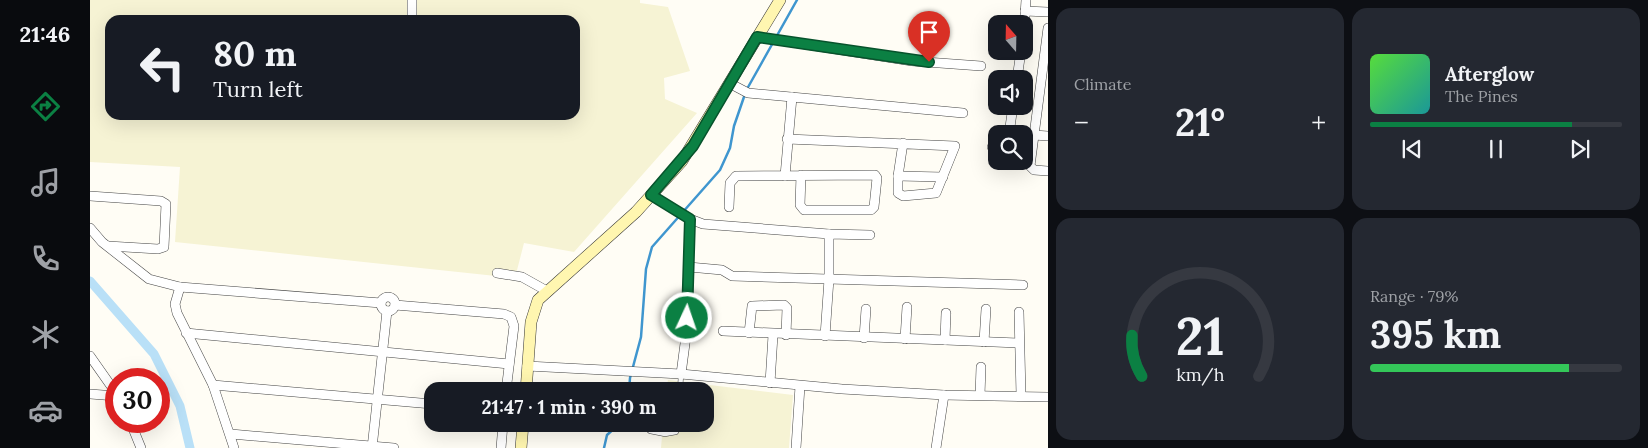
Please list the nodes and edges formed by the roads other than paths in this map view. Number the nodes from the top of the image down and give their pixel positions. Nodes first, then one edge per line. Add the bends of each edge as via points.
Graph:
1 (412, 0) edge
2 (780, 0) edge
3 (1026, 0) edge
4 (1025, 11) junction
5 (1048, 12) edge
6 (412, 15) edge
7 (1025, 15) edge
8 (1048, 28) edge
9 (762, 38) junction
10 (1046, 63) edge
11 (981, 66) dead end
12 (733, 85) junction
13 (792, 98) junction
14 (1043, 100) edge
15 (963, 113) dead end
16 (1034, 135) junction
17 (1048, 136) edge
18 (787, 139) junction
19 (903, 143) junction
20 (1048, 171) edge
21 (801, 175) junction
22 (785, 176) junction
23 (898, 176) junction
24 (943, 177) junction
25 (651, 195) junction
26 (90, 196) edge
27 (729, 207) dead end
28 (686, 216) junction
29 (90, 228) edge
30 (829, 234) junction
31 (870, 235) dead end
32 (108, 246) junction
33 (689, 267) junction
34 (497, 273) dead end
35 (829, 279) junction
36 (1023, 285) dead end
37 (180, 286) junction
38 (546, 291) junction
39 (381, 303) junction
40 (395, 305) junction
41 (907, 307) dead end
42 (866, 309) dead end
43 (986, 309) dead end
44 (387, 311) junction
45 (1019, 312) dead end
46 (946, 313) dead end
47 (723, 331) dead end
48 (186, 333) junction
49 (749, 333) junction
50 (773, 334) junction
51 (786, 335) junction
52 (825, 336) junction
53 (864, 338) junction
54 (905, 339) junction
55 (945, 340) junction
56 (984, 342) junction
57 (1019, 343) junction
58 (383, 352) junction
59 (90, 356) edge
60 (509, 364) junction
61 (527, 366) junction
62 (982, 367) dead end
63 (681, 374) junction
64 (105, 378) edge
65 (507, 382) edge
66 (526, 382) edge
67 (681, 382) edge
68 (770, 383) junction
69 (213, 385) junction
70 (800, 386) junction
71 (90, 394) edge
72 (105, 394) edge
73 (944, 395) junction
74 (980, 395) junction
75 (1021, 396) junction
76 (1048, 397) edge
77 (378, 399) junction
78 (424, 403) edge
79 (502, 432) edge
80 (522, 432) edge
81 (655, 432) edge
82 (676, 432) edge
83 (135, 433) edge
84 (231, 434) junction
85 (372, 447) edge
86 (141, 448) edge
87 (234, 448) edge
88 (394, 448) edge
89 (500, 448) edge
90 (521, 448) edge
91 (796, 448) edge
92 (936, 448) edge

1 - 6 street
2 - 9 main road
3 - 4 street
4 - 5 street
4 - 7 street
8 - 10 street
9 - 11 street via 912,60
9 - 12 main road
10 - 14 street
12 - 13 street via 748,93
12 - 25 main road via 693,146
13 - 15 street
13 - 18 street
14 - 16 street
16 - 17 street
16 - 20 street via 1030,166 1034,170
18 - 19 street
18 - 22 street
19 - 23 street
19 - 24 street via 960,146
21 - 21 street via 875,175 874,207 871,210 804,210 800,205
21 - 22 street
22 - 27 street via 736,176 730,183
23 - 24 street
23 - 24 street via 897,190 902,196 936,193
25 - 28 street
25 - 38 main road via 574,269
26 - 32 street via 166,204 164,247
28 - 30 street via 703,224
28 - 33 street
29 - 32 street
30 - 31 street
30 - 35 street
32 - 37 street via 149,279
33 - 35 street via 722,270 732,276
33 - 63 street
34 - 38 street via 522,276
35 - 36 street
35 - 52 street
37 - 39 street
37 - 48 street via 175,308
38 - 61 main road via 534,310
39 - 40 street via 389,296
39 - 44 street
40 - 44 street
40 - 60 street via 508,316 514,326
41 - 54 street
42 - 53 street
43 - 56 street
44 - 58 street
45 - 57 street
46 - 55 street
47 - 49 street
48 - 58 street
48 - 69 street
49 - 50 street
49 - 51 street via 752,306 784,305 787,308
50 - 51 street
50 - 68 street
51 - 52 street
52 - 53 street
53 - 54 street
54 - 55 street
55 - 56 street
56 - 57 street
57 - 75 street
58 - 60 street
58 - 77 street
59 - 64 street
60 - 65 street
61 - 63 street
61 - 66 main road
62 - 74 street
63 - 67 lane
63 - 68 street
68 - 70 street
69 - 77 street
69 - 84 street
70 - 73 street
70 - 91 street
71 - 72 street
73 - 74 street
73 - 92 street
74 - 75 street
75 - 76 street
77 - 78 street
77 - 85 street
79 - 89 street
80 - 90 main road
81 - 82 lane
83 - 86 street
84 - 85 street
84 - 87 street
85 - 88 street

